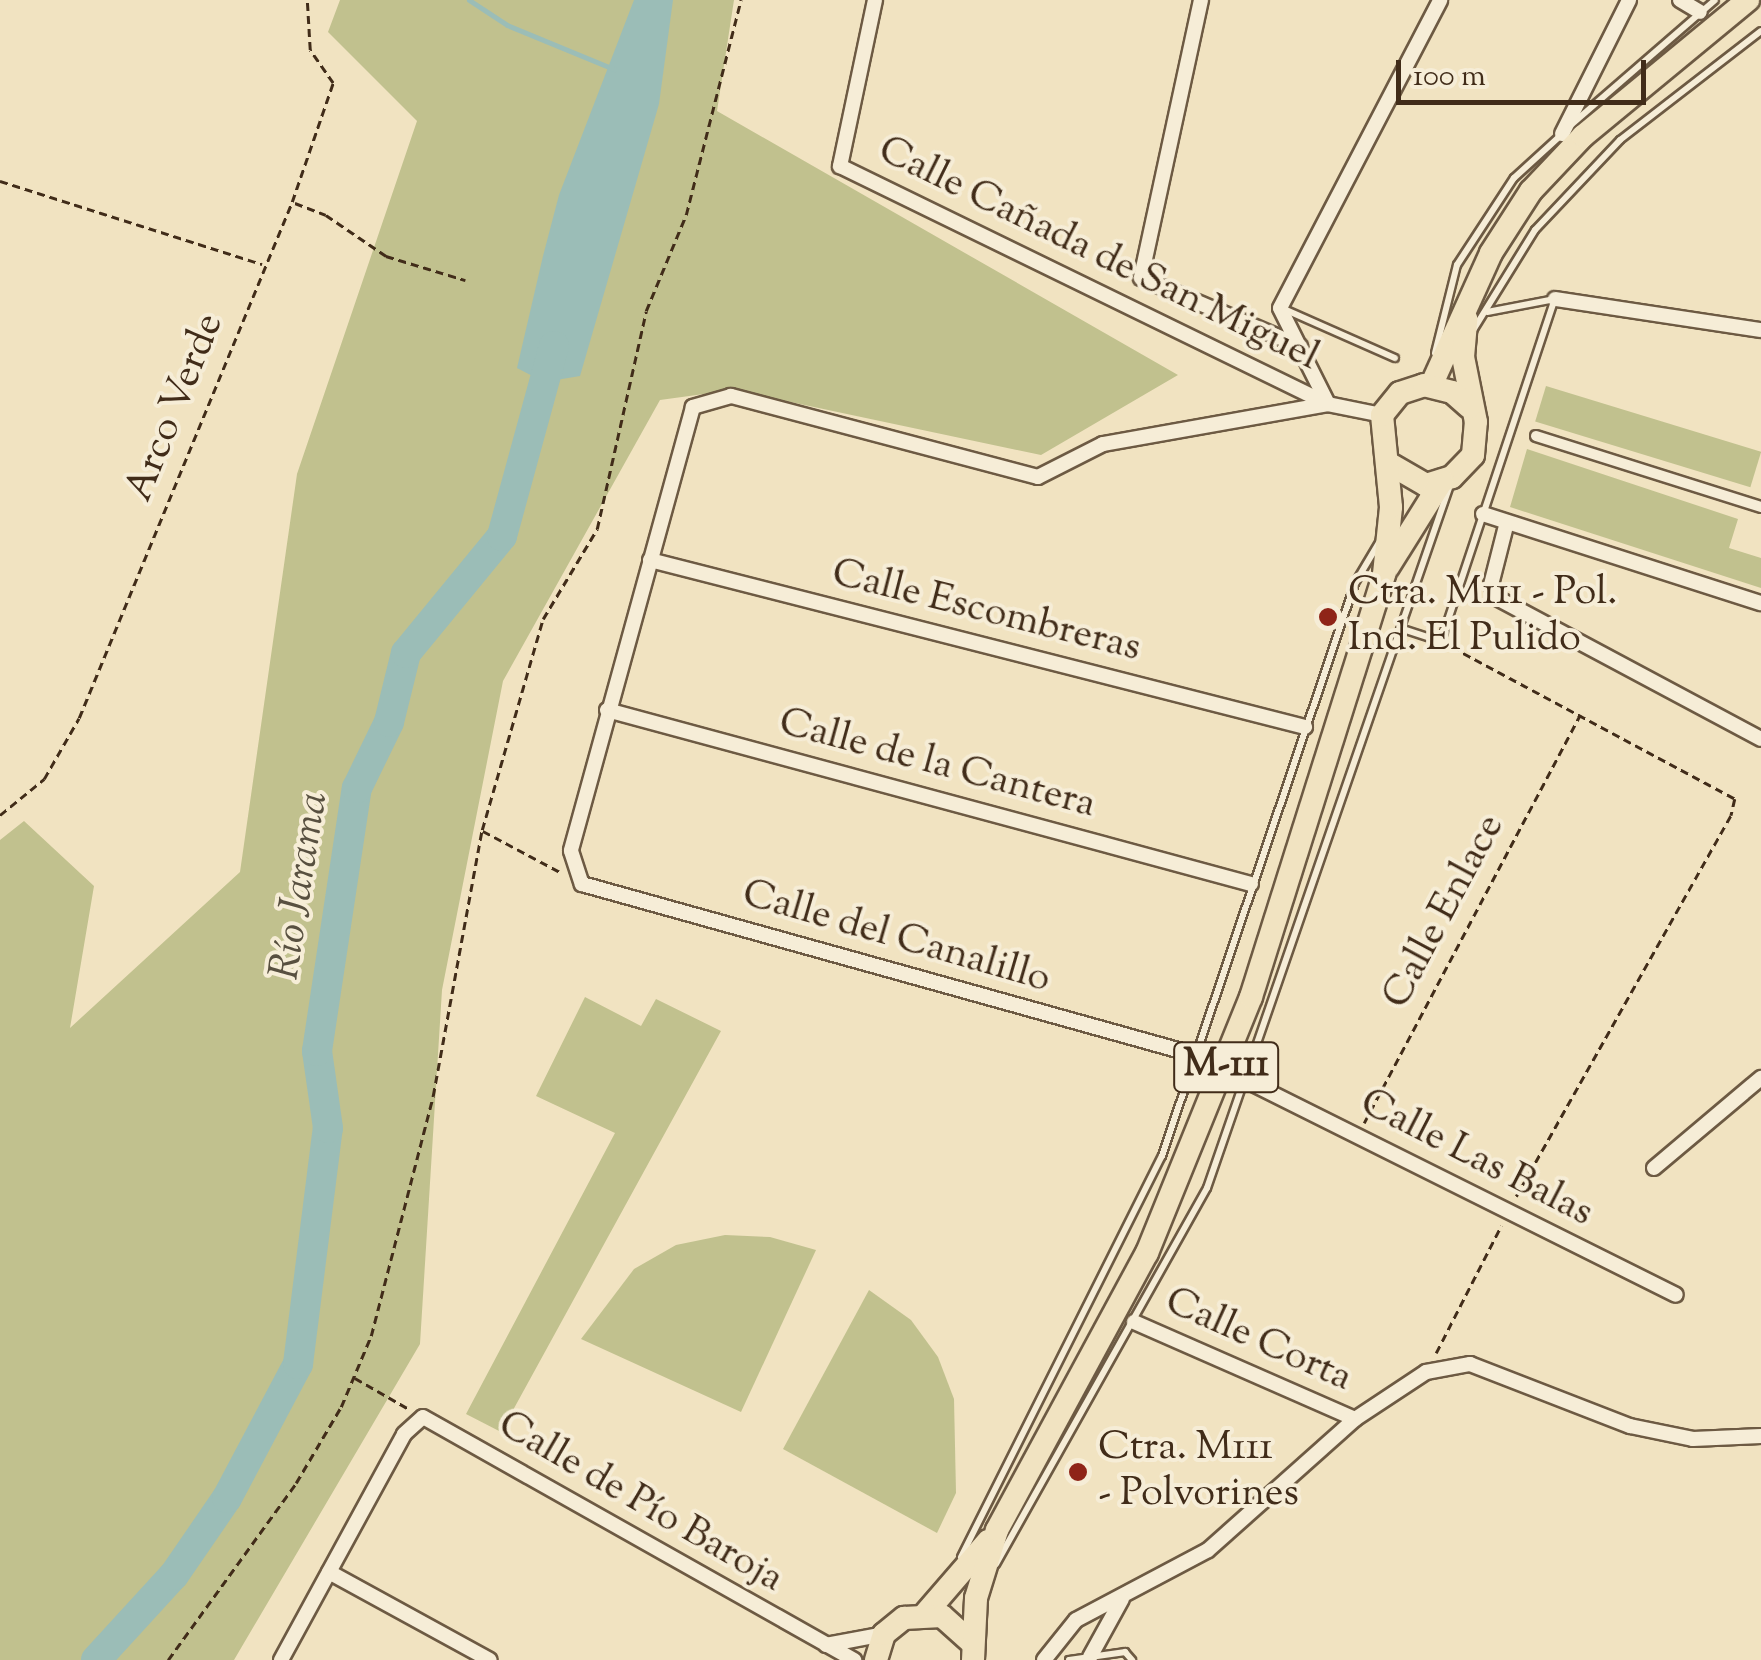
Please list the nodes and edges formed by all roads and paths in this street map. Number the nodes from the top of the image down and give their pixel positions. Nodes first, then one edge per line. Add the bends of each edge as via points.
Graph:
1 (307, 0) edge
2 (741, 0) edge
3 (875, 0) edge
4 (1201, 0) edge
5 (1440, 0) edge
6 (1629, 0) edge
7 (1680, 0) edge
8 (1715, 0) edge
9 (1748, 0) edge
10 (1700, 12) junction
11 (1761, 31) edge
12 (1562, 134) junction
13 (0, 182) edge
14 (292, 202) junction
15 (264, 265) junction
16 (465, 280) dead end
17 (1555, 299) junction
18 (1280, 308) junction
19 (1477, 312) junction
20 (1761, 330) edge
21 (1300, 347) junction
22 (1395, 358) dead end
23 (1424, 386) junction
24 (1328, 404) junction
25 (1469, 408) junction
26 (1382, 416) junction
27 (1536, 436) dead end
28 (1388, 463) junction
29 (1447, 479) junction
30 (1761, 507) edge
31 (1483, 514) junction
32 (1390, 522) junction
33 (1507, 522) junction
34 (650, 560) junction
35 (1384, 574) junction
36 (1761, 603) edge
37 (1403, 630) junction
38 (1441, 641) junction
39 (607, 710) junction
40 (1581, 714) junction
41 (1305, 727) junction
42 (1761, 739) edge
43 (0, 815) edge
44 (482, 830) junction
45 (582, 884) junction
46 (1251, 884) junction
47 (1192, 1054) junction
48 (1761, 1078) edge
49 (1247, 1080) junction
50 (1357, 1136) junction
51 (1654, 1168) dead end
52 (1508, 1211) junction
53 (1676, 1295) dead end
54 (1134, 1322) junction
55 (1426, 1372) junction
56 (354, 1377) junction
57 (423, 1417) junction
58 (1355, 1419) junction
59 (1761, 1436) edge
60 (997, 1530) junction
61 (329, 1572) junction
62 (947, 1584) junction
63 (980, 1585) junction
64 (1123, 1598) junction
65 (924, 1614) junction
66 (884, 1634) junction
67 (826, 1645) junction
68 (972, 1651) edge
69 (1090, 1657) junction
70 (168, 1660) edge
71 (282, 1660) edge
72 (490, 1660) edge
73 (854, 1660) edge
74 (876, 1660) edge
75 (1044, 1660) edge
76 (1068, 1660) edge
77 (1132, 1660) edge

1 - 14 path, Arco Verde via 310,50 333,83
2 - 44 path via 686,215 646,311 597,529 543,619
3 - 24 street, Calle Cañada de San Miguel via 840,166
4 - 21 street via 1141,278
5 - 18 street
6 - 12 street
7 - 10 street
8 - 10 lane
9 - 19 main road, M-111 via 1548,170 1491,254
10 - 12 lane
11 - 19 lane via 1620,140 1535,230
12 - 23 lane via 1514,178 1457,264
13 - 15 path
14 - 15 path, Arco Verde
14 - 16 path via 326,215 386,256
15 - 43 path, Arco Verde via 79,718 44,779
17 - 19 lane
17 - 20 street
17 - 31 lane
18 - 21 street
18 - 22 lane
19 - 23 main road, M-111
19 - 25 main road, M-111 via 1465,340
21 - 24 street
23 - 25 main road via 1452,392
23 - 26 main road, M-111
24 - 26 street
24 - 34 street, Calle Cañada de San Miguel via 1103,444 1038,477 731,396 693,407
25 - 29 main road, M-111 via 1476,422 1472,455
26 - 28 main road, M-111
27 - 30 street
28 - 29 main road via 1412,482
28 - 32 main road, M-111
29 - 35 main road, M-111
29 - 37 lane
31 - 33 street
31 - 38 lane
32 - 35 main road, M-111
32 - 41 lane via 1355,583
33 - 36 street
33 - 42 street via 1492,585 1496,598
34 - 39 street
34 - 41 street, Calle Escombreras
35 - 60 main road, M-111 via 1216,1096 1147,1252
37 - 38 lane
37 - 49 lane
38 - 40 path
39 - 45 street via 571,851
39 - 46 street, Calle de la Cantera
40 - 50 path, Calle Enlace
40 - 52 path via 1735,799
41 - 46 lane
44 - 45 path
44 - 56 path via 434,1096
45 - 47 street, Calle del Canalillo
46 - 47 lane
47 - 62 lane via 1162,1156 1072,1349
48 - 51 street
49 - 50 street, Calle Las Balas
49 - 54 lane via 1207,1188
50 - 52 street, Calle Las Balas
52 - 53 street, Calle Las Balas
52 - 55 path
54 - 58 street, Calle Corta
54 - 63 lane via 1014,1540
55 - 58 street
55 - 59 street via 1470,1364 1630,1426 1693,1439
56 - 57 path
56 - 70 path via 296,1483
57 - 61 street via 404,1434
57 - 67 street, Calle de Pío Baroja
58 - 64 street via 1208,1550
60 - 62 main road, M-111
60 - 63 main road, M-111
61 - 71 street
61 - 72 street
62 - 65 main road, M-111
63 - 68 main road, M-111
64 - 69 street
64 - 75 street via 1076,1620
65 - 66 main road, M-111 via 904,1618
65 - 68 main road, M-111 via 942,1616
66 - 67 street
66 - 74 main road
67 - 73 street, Calle de Pío Baroja
69 - 76 lane
69 - 77 lane via 1125,1652

